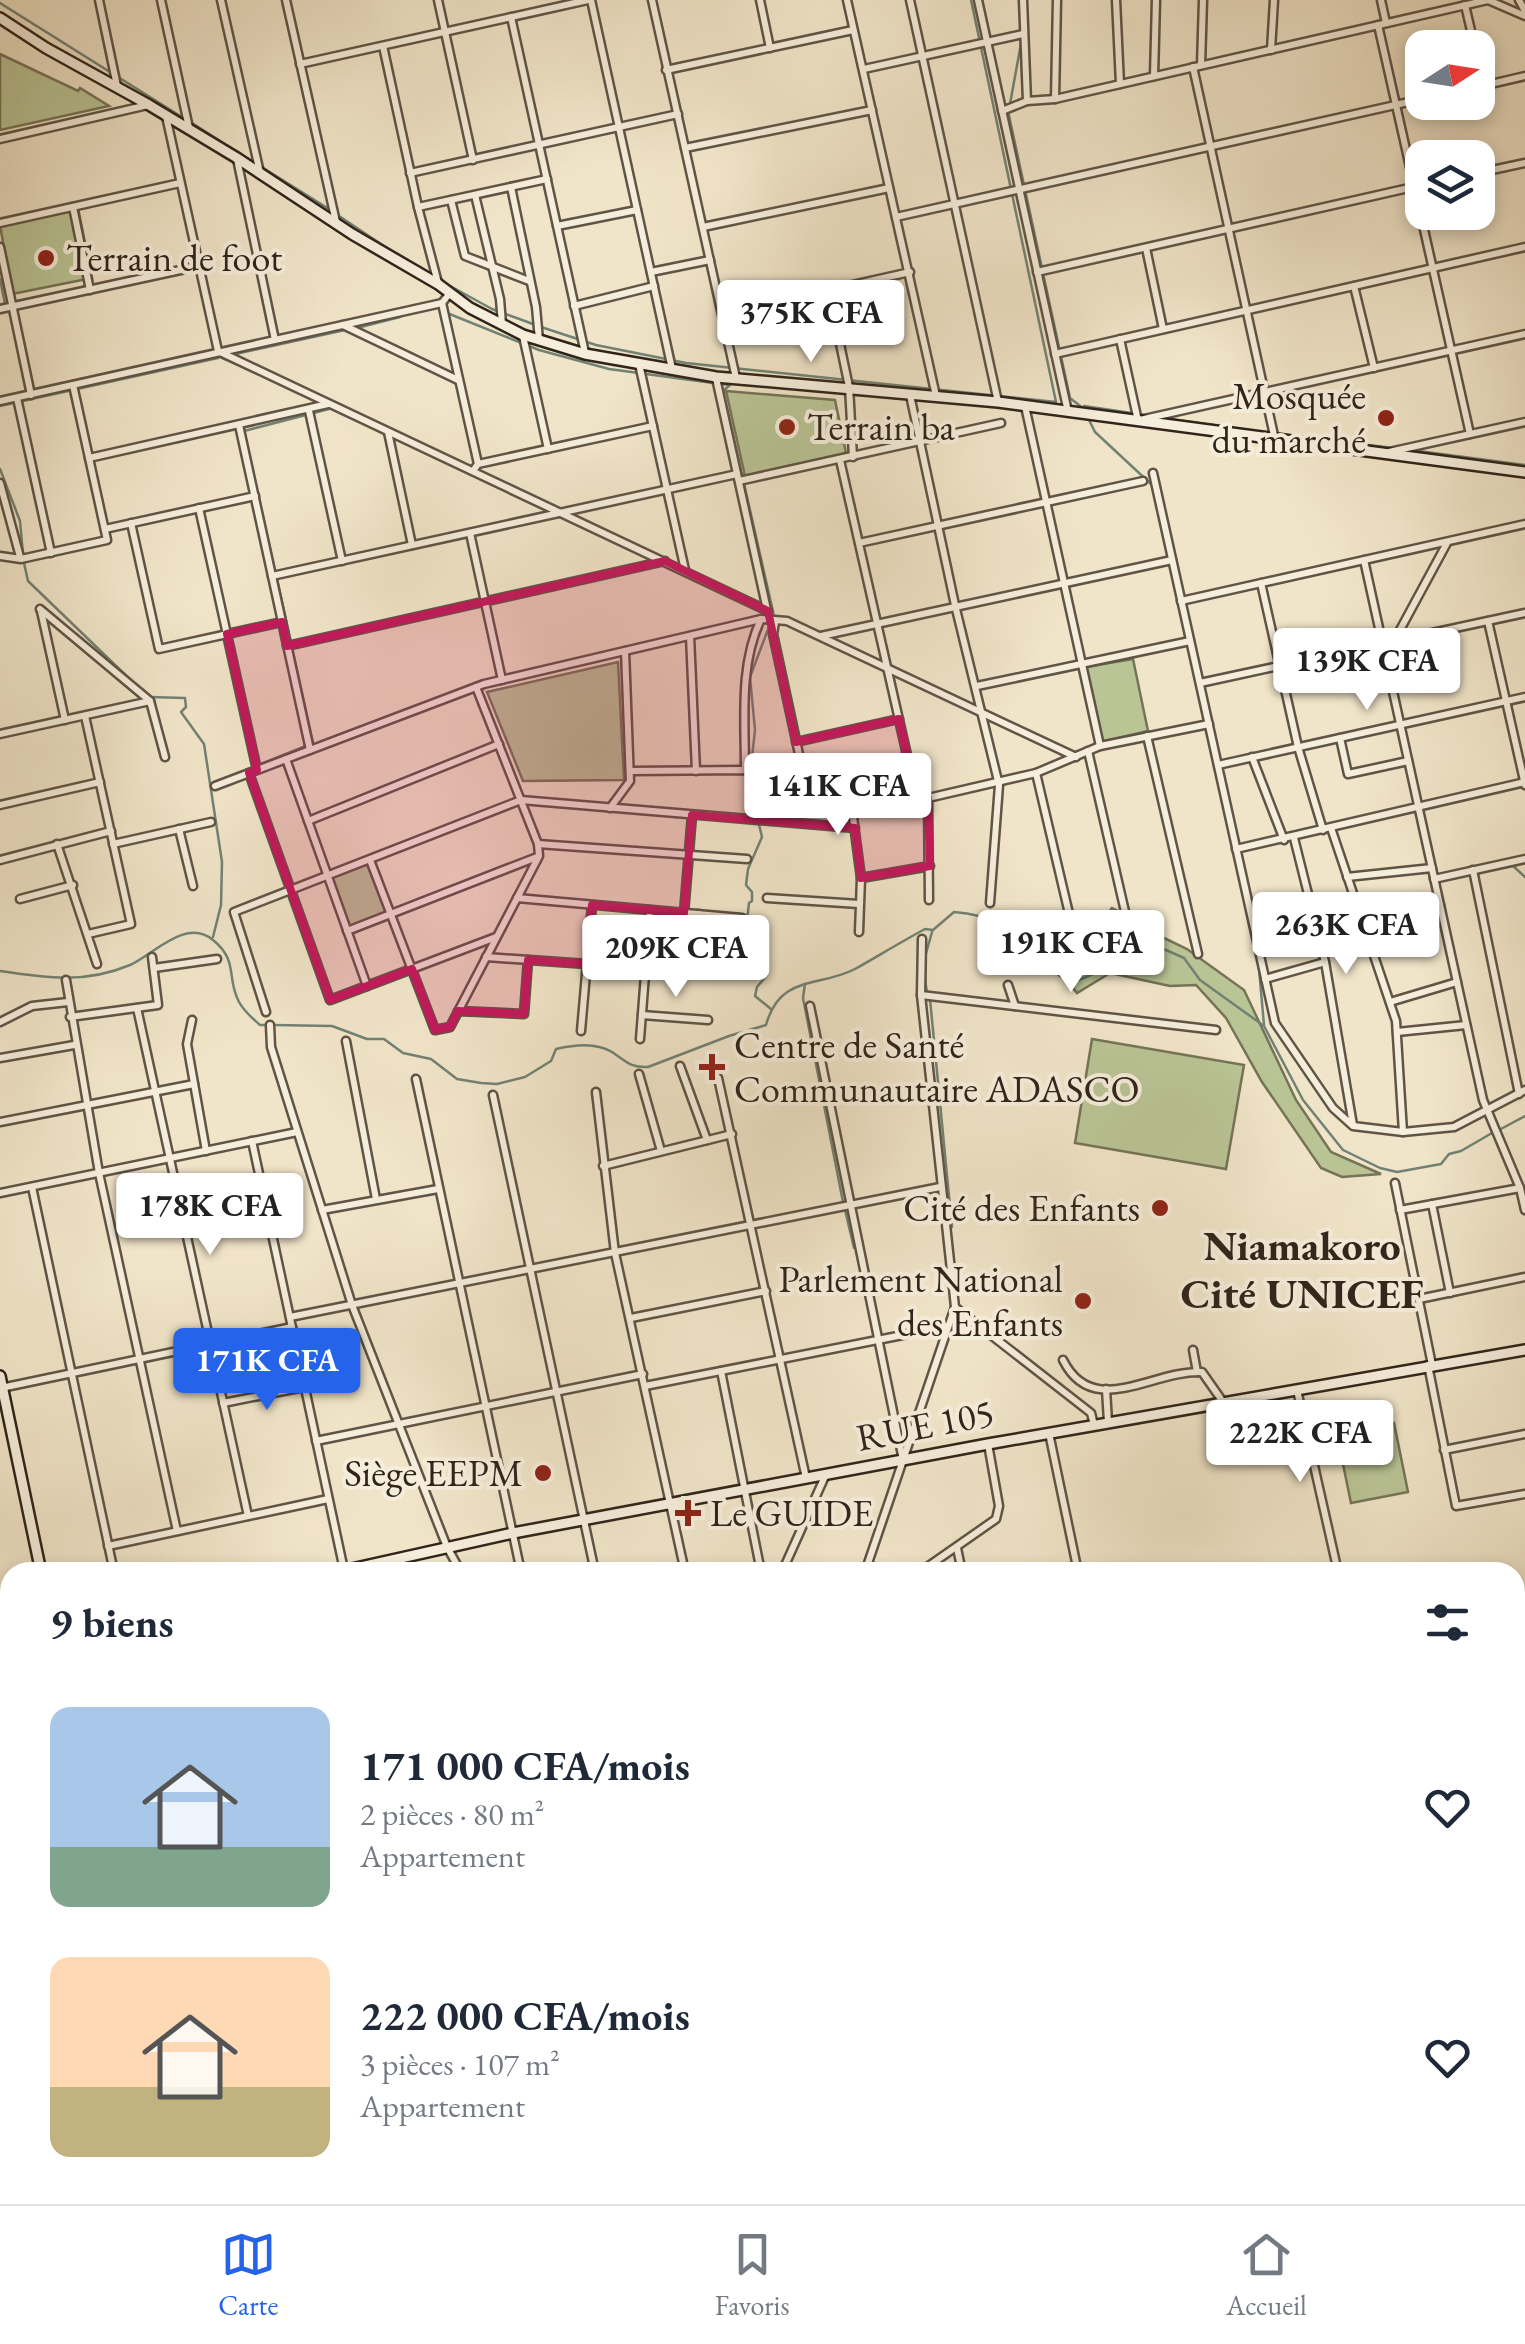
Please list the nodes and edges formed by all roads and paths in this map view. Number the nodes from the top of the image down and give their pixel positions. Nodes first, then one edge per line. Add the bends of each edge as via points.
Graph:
1 (98, 0) edge
2 (161, 0) edge
3 (221, 0) edge
4 (286, 0) edge
5 (438, 0) edge
6 (589, 0) edge
7 (652, 0) edge
8 (760, 0) edge
9 (847, 0) edge
10 (910, 0) edge
11 (978, 0) edge
12 (1023, 0) edge
13 (1057, 0) edge
14 (1116, 0) edge
15 (1156, 0) edge
16 (1203, 0) edge
17 (1274, 0) edge
18 (1382, 0) edge
19 (1488, 0) edge
20 (1520, 0) edge
21 (1466, 6) junction
22 (1525, 14) edge
23 (511, 17) junction
24 (0, 18) edge
25 (1382, 24) junction
26 (854, 30) junction
27 (1471, 30) edge
28 (445, 32) junction
29 (1023, 34) junction
30 (986, 42) junction
31 (383, 46) junction
32 (770, 48) junction
33 (1270, 50) junction
34 (922, 56) junction
35 (300, 64) junction
36 (1197, 66) junction
37 (864, 69) junction
38 (666, 70) junction
39 (1154, 76) junction
40 (1525, 76) edge
41 (1495, 83) edge
42 (1120, 84) junction
43 (117, 86) junction
44 (1055, 99) junction
45 (1028, 101) junction
46 (1405, 103) edge
47 (150, 105) junction
48 (1396, 105) junction
49 (872, 110) junction
50 (1002, 111) junction
51 (166, 114) junction
52 (678, 114) junction
53 (619, 127) junction
54 (189, 129) junction
55 (0, 139) edge
56 (1406, 140) edge
57 (539, 145) junction
58 (1210, 146) junction
59 (685, 148) junction
60 (237, 158) junction
61 (473, 160) junction
62 (1525, 163) edge
63 (1495, 169) edge
64 (260, 173) junction
65 (410, 173) junction
66 (547, 180) junction
67 (180, 183) junction
68 (510, 187) junction
69 (889, 188) junction
70 (1405, 189) edge
71 (1018, 190) junction
72 (475, 195) junction
73 (451, 200) junction
74 (954, 204) junction
75 (73, 207) junction
76 (418, 207) junction
77 (637, 210) junction
78 (896, 217) junction
79 (336, 222) junction
80 (0, 223) edge
81 (557, 226) junction
82 (704, 227) junction
83 (1228, 230) junction
84 (1426, 230) edge
85 (0, 247) edge
86 (1525, 247) edge
87 (1146, 248) junction
88 (710, 260) junction
89 (198, 266) junction
90 (492, 268) junction
91 (1432, 268) junction
92 (651, 272) junction
93 (910, 272) junction
94 (1036, 272) junction
95 (530, 281) junction
96 (438, 284) junction
97 (654, 286) junction
98 (1354, 286) junction
99 (90, 290) junction
100 (829, 291) junction
101 (450, 293) junction
102 (442, 303) junction
103 (574, 306) junction
104 (5, 308) edge
105 (1246, 310) junction
106 (724, 314) junction
107 (502, 324) junction
108 (343, 325) junction
109 (1163, 329) junction
110 (522, 334) junction
111 (1525, 334) edge
112 (1120, 339) junction
113 (275, 340) junction
114 (539, 340) junction
115 (1451, 351) junction
116 (218, 352) junction
117 (585, 354) junction
118 (1054, 354) junction
119 (639, 364) junction
120 (1374, 368) junction
121 (672, 369) junction
122 (716, 376) junction
123 (736, 378) junction
124 (459, 380) junction
125 (73, 385) junction
126 (849, 388) junction
127 (1264, 392) junction
128 (910, 394) junction
129 (31, 395) junction
130 (936, 396) junction
131 (17, 398) junction
132 (0, 402) edge
133 (998, 402) junction
134 (330, 404) junction
135 (1025, 406) junction
136 (309, 410) junction
137 (1068, 412) junction
138 (1138, 421) junction
139 (1525, 422) edge
140 (1001, 423) dead end
141 (239, 426) junction
142 (653, 426) junction
143 (388, 431) junction
144 (1470, 434) junction
145 (1275, 440) junction
146 (921, 442) junction
147 (548, 449) junction
148 (1377, 454) junction
149 (853, 457) junction
150 (89, 458) junction
151 (840, 460) junction
152 (475, 468) junction
153 (1525, 472) edge
154 (1153, 473) dead end
155 (738, 478) junction
156 (1143, 481) dead end
157 (0, 483) edge
158 (667, 490) junction
159 (254, 496) junction
160 (1046, 502) junction
161 (199, 508) junction
162 (560, 511) junction
163 (131, 523) junction
164 (1525, 524) edge
165 (940, 525) junction
166 (104, 529) junction
167 (470, 533) junction
168 (1448, 542) junction
169 (859, 543) junction
170 (412, 546) junction
171 (51, 553) junction
172 (0, 556) edge
173 (20, 558) junction
174 (1172, 560) junction
175 (1364, 560) junction
176 (342, 561) junction
177 (665, 561) junction
178 (686, 570) junction
179 (272, 576) junction
180 (1064, 583) junction
181 (1261, 583) junction
182 (1182, 601) junction
183 (485, 602) junction
184 (956, 605) junction
185 (1525, 613) edge
186 (768, 618) junction
187 (1488, 620) junction
188 (282, 622) junction
189 (877, 624) junction
190 (227, 634) junction
191 (690, 636) junction
192 (820, 636) junction
193 (1190, 640) junction
194 (1394, 641) junction
195 (1382, 643) junction
196 (288, 646) junction
197 (625, 651) junction
198 (1082, 664) junction
199 (1282, 665) junction
200 (888, 668) junction
201 (502, 680) junction
202 (1200, 683) junction
203 (976, 686) junction
204 (476, 687) junction
205 (1525, 697) edge
206 (150, 701) junction
207 (1506, 701) junction
208 (983, 714) junction
209 (85, 716) junction
210 (899, 719) junction
211 (65, 720) junction
212 (1209, 724) junction
213 (1400, 724) junction
214 (0, 733) edge
215 (1148, 736) junction
216 (1340, 738) junction
217 (796, 742) junction
218 (499, 744) junction
219 (1100, 746) junction
220 (1298, 747) junction
221 (310, 750) junction
222 (1088, 751) junction
223 (165, 757) dead end
224 (1076, 757) junction
225 (1252, 757) junction
226 (286, 759) junction
227 (1408, 760) junction
228 (1218, 765) junction
229 (696, 770) junction
230 (745, 770) junction
231 (253, 771) junction
232 (630, 772) junction
233 (1036, 774) junction
234 (100, 782) junction
235 (805, 783) junction
236 (1525, 783) edge
237 (999, 784) junction
238 (215, 786) dead end
239 (850, 794) junction
240 (928, 798) junction
241 (917, 799) junction
242 (521, 800) junction
243 (0, 805) edge
244 (1418, 806) junction
245 (610, 808) junction
246 (692, 815) junction
247 (308, 821) junction
248 (211, 822) dead end
249 (854, 828) junction
250 (179, 829) junction
251 (1327, 829) junction
252 (110, 831) junction
253 (1294, 838) junction
254 (1284, 840) junction
255 (57, 844) junction
256 (113, 844) junction
257 (538, 844) junction
258 (1236, 849) junction
259 (538, 856) junction
260 (689, 856) junction
261 (747, 859) dead end
262 (1525, 859) edge
263 (0, 860) edge
264 (370, 860) junction
265 (930, 866) junction
266 (1432, 868) junction
267 (1473, 870) junction
268 (328, 876) junction
269 (1347, 877) junction
270 (861, 878) junction
271 (1434, 878) junction
272 (73, 886) junction
273 (193, 886) dead end
274 (291, 890) junction
275 (517, 898) junction
276 (768, 898) dead end
277 (20, 899) dead end
278 (929, 900) dead end
279 (990, 903) dead end
280 (860, 904) junction
281 (592, 905) junction
282 (1440, 905) junction
283 (650, 910) junction
284 (684, 913) junction
285 (390, 914) junction
286 (698, 914) junction
287 (1126, 916) dead end
288 (742, 918) dead end
289 (1363, 923) junction
290 (347, 931) junction
291 (859, 932) dead end
292 (88, 934) junction
293 (497, 936) junction
294 (922, 940) dead end
295 (646, 954) junction
296 (1198, 954) dead end
297 (152, 957) dead end
298 (486, 958) junction
299 (694, 958) junction
300 (217, 959) dead end
301 (528, 960) junction
302 (1325, 962) junction
303 (97, 964) dead end
304 (587, 964) junction
305 (754, 964) dead end
306 (154, 968) junction
307 (412, 969) junction
308 (1082, 970) dead end
309 (1265, 979) junction
310 (66, 980) dead end
311 (1456, 982) junction
312 (1008, 984) dead end
313 (367, 986) junction
314 (921, 995) junction
315 (68, 1002) junction
316 (1390, 1002) junction
317 (810, 1006) dead end
318 (1015, 1006) junction
319 (136, 1008) junction
320 (266, 1012) dead end
321 (458, 1012) junction
322 (642, 1016) junction
323 (70, 1017) junction
324 (192, 1020) dead end
325 (708, 1020) dead end
326 (0, 1022) edge
327 (270, 1024) dead end
328 (1466, 1026) junction
329 (1216, 1030) dead end
330 (582, 1031) dead end
331 (1397, 1032) junction
332 (640, 1039) dead end
333 (346, 1041) dead end
334 (74, 1045) junction
335 (0, 1058) edge
336 (680, 1066) dead end
337 (638, 1074) dead end
338 (718, 1078) dead end
339 (416, 1080) dead end
340 (194, 1084) junction
341 (596, 1092) dead end
342 (1522, 1092) edge
343 (155, 1093) junction
344 (493, 1095) dead end
345 (86, 1106) junction
346 (1486, 1110) junction
347 (0, 1122) edge
348 (1353, 1126) junction
349 (297, 1132) junction
350 (1403, 1132) junction
351 (732, 1134) junction
352 (707, 1140) junction
353 (252, 1141) junction
354 (206, 1151) junction
355 (661, 1151) junction
356 (170, 1158) junction
357 (602, 1166) junction
358 (99, 1173) junction
359 (1395, 1184) dead end
360 (32, 1187) junction
361 (940, 1187) junction
362 (1520, 1188) junction
363 (438, 1189) junction
364 (0, 1193) edge
365 (376, 1200) junction
366 (1432, 1204) junction
367 (851, 1205) junction
368 (322, 1210) junction
369 (1400, 1210) junction
370 (1525, 1210) edge
371 (752, 1225) junction
372 (616, 1253) junction
373 (530, 1269) junction
374 (1525, 1277) edge
375 (459, 1283) junction
376 (766, 1291) junction
377 (1450, 1293) junction
378 (1418, 1300) junction
379 (352, 1305) junction
380 (956, 1307) junction
381 (290, 1317) junction
382 (631, 1318) junction
383 (949, 1326) junction
384 (292, 1327) junction
385 (879, 1340) junction
386 (210, 1344) junction
387 (1193, 1350) dead end
388 (1525, 1350) edge
389 (141, 1358) junction
390 (780, 1359) junction
391 (1062, 1360) dead end
392 (1430, 1365) junction
393 (721, 1371) junction
394 (1197, 1372) junction
395 (72, 1373) junction
396 (643, 1374) junction
397 (0, 1376) edge
398 (645, 1386) junction
399 (304, 1387) junction
400 (1, 1388) edge
401 (1297, 1389) junction
402 (1106, 1390) junction
403 (556, 1392) junction
404 (1223, 1402) junction
405 (223, 1403) junction
406 (486, 1406) junction
407 (1108, 1422) junction
408 (400, 1424) junction
409 (1094, 1425) junction
410 (1049, 1433) junction
411 (1525, 1434) edge
412 (316, 1441) junction
413 (988, 1444) junction
414 (1444, 1450) junction
415 (903, 1460) junction
416 (826, 1474) junction
417 (806, 1478) junction
418 (745, 1490) junction
419 (1525, 1494) edge
420 (328, 1498) junction
421 (670, 1504) junction
422 (248, 1516) junction
423 (584, 1520) junction
424 (178, 1531) junction
425 (513, 1533) junction
426 (108, 1546) junction
427 (447, 1548) junction
428 (957, 1548) junction
429 (38, 1562) edge
430 (112, 1562) edge
431 (340, 1562) edge
432 (386, 1562) edge
433 (455, 1562) edge
434 (519, 1562) edge
435 (593, 1562) edge
436 (683, 1562) edge
437 (760, 1562) edge
438 (786, 1562) edge
439 (868, 1562) edge
440 (935, 1562) edge
441 (960, 1562) edge
442 (1076, 1562) edge
443 (1336, 1562) edge

1 - 43 street
2 - 54 street
3 - 64 street
4 - 35 street
5 - 28 street
6 - 23 street
6 - 53 street
7 - 38 street
8 - 32 street
9 - 26 street
10 - 34 street
11 - 30 street
12 - 29 street
13 - 44 street
14 - 42 street
15 - 39 street
16 - 36 street
17 - 33 street
18 - 25 street
19 - 21 street
19 - 22 street
20 - 22 street
21 - 25 street
21 - 27 street
23 - 28 street
23 - 57 street
24 - 43 street
25 - 33 street
25 - 48 street
26 - 32 street
26 - 37 street
28 - 31 street
28 - 61 street
29 - 30 street
29 - 45 street
30 - 34 street
30 - 50 street
31 - 35 street
31 - 65 street
32 - 38 street
33 - 36 street
34 - 37 street
34 - 74 street
35 - 79 street
36 - 39 street
36 - 58 street
37 - 49 street
38 - 52 street
39 - 42 street
40 - 41 street
42 - 44 street
43 - 47 street
44 - 45 street
45 - 50 street
46 - 48 street
47 - 51 street
47 - 55 street
48 - 56 street
48 - 58 street
49 - 59 street
49 - 69 street
50 - 71 street
51 - 54 street
51 - 67 street
52 - 53 street
52 - 59 street
53 - 57 street
53 - 77 street
54 - 60 street
57 - 61 street
57 - 66 street
58 - 71 street
58 - 83 street
59 - 82 street
60 - 64 street
60 - 113 street
61 - 65 street
62 - 63 street
64 - 79 street
65 - 76 street
66 - 68 street
66 - 81 street
67 - 75 street
67 - 89 street
68 - 72 street
68 - 95 street
69 - 78 street
69 - 82 street
70 - 83 street
71 - 74 street
71 - 94 street
72 - 73 street
72 - 90 street
73 - 76 street
73 - 90 street via 464,256
74 - 78 street
74 - 133 street
75 - 80 street
75 - 99 street
76 - 96 street
77 - 81 street
77 - 92 street
78 - 93 street
79 - 96 street
81 - 103 street
82 - 88 street
83 - 87 street
83 - 105 street
84 - 91 street
85 - 104 street
86 - 91 street
87 - 94 street
87 - 109 street
88 - 92 street
88 - 106 street
89 - 99 street
89 - 116 street
90 - 95 street
90 - 107 street
91 - 98 street
91 - 115 street
92 - 97 street
93 - 100 street
93 - 130 street
94 - 118 street
95 - 114 street
96 - 101 street
97 - 103 street
97 - 121 street
98 - 105 street
98 - 120 street
99 - 104 street
100 - 106 street
100 - 126 street
101 - 102 street
101 - 107 street
102 - 108 street
102 - 124 street
103 - 117 street
104 - 129 street
105 - 109 street
105 - 127 street
106 - 123 street
107 - 110 street
108 - 113 street
108 - 124 street
109 - 112 street
110 - 114 street
110 - 147 street
111 - 115 street
112 - 118 street
112 - 138 street
113 - 116 street
114 - 117 street
115 - 120 street
115 - 144 street
116 - 125 street
116 - 134 street
117 - 119 street
118 - 137 street
119 - 121 street
119 - 142 street
120 - 127 street
121 - 122 street
122 - 123 street
122 - 155 street
123 - 126 street
124 - 152 street
125 - 129 street
125 - 150 street
126 - 128 street
126 - 149 street
127 - 138 street
127 - 145 street
128 - 130 street
128 - 146 street
129 - 131 street
130 - 133 street
131 - 132 street
131 - 171 street
133 - 135 street
134 - 136 street
134 - 143 street
135 - 137 street
135 - 160 street
136 - 141 street
136 - 176 street
137 - 138 street
138 - 145 street
139 - 144 street
140 - 146 street
141 - 150 street
141 - 159 street
142 - 147 street
142 - 158 street
143 - 152 street
143 - 170 street
144 - 148 street
145 - 148 street
146 - 149 street
146 - 165 street
147 - 152 street
148 - 153 street
149 - 151 street
150 - 166 street
151 - 155 street
151 - 169 street
152 - 162 street
154 - 174 street
155 - 158 street
155 - 186 street
156 - 160 street
157 - 173 street
158 - 162 street
158 - 178 street
159 - 161 street
159 - 179 street
160 - 165 street
160 - 180 street
161 - 163 street
161 - 190 street
162 - 167 street
162 - 177 street
163 - 166 street
163 - 190 street via 158,650
164 - 168 street
165 - 169 street
165 - 184 street
166 - 171 street via 107,540
167 - 170 street
167 - 183 street
168 - 175 street
168 - 194 street
169 - 189 street
170 - 176 street
171 - 173 street
172 - 173 street
174 - 180 street
174 - 182 street
175 - 181 street
175 - 195 street
176 - 179 street
177 - 178 street
177 - 183 street
178 - 186 street
179 - 188 street
180 - 184 street
180 - 198 street
181 - 182 street
181 - 199 street
182 - 193 street
183 - 196 street
183 - 201 street
184 - 189 street
184 - 203 street
185 - 187 street
186 - 191 street
186 - 192 street
186 - 217 street
186 - 230 street via 754,633 745,676
187 - 194 street
187 - 207 street
188 - 190 street
188 - 196 street
189 - 192 street
189 - 200 street
190 - 231 street
191 - 197 street
191 - 229 street
192 - 200 street
193 - 198 street
193 - 202 street
194 - 195 street
195 - 199 street
195 - 213 street
196 - 221 street
197 - 201 street
197 - 232 street
198 - 203 street
198 - 219 street
199 - 202 street
199 - 220 street
200 - 208 street
200 - 210 street
201 - 204 street
202 - 212 street
203 - 208 street
204 - 218 street
204 - 221 street
205 - 207 street
206 - 209 street
206 - 211 street via 40,609
206 - 223 street
207 - 213 street
207 - 236 street
208 - 224 street
208 - 237 street
209 - 211 street
209 - 234 street
210 - 217 street
210 - 241 street
211 - 214 street
212 - 215 street
212 - 228 street
213 - 216 street
213 - 227 street
215 - 219 street
215 - 296 street
216 - 220 street
216 - 227 street via 1348,774
217 - 235 street
218 - 242 street
218 - 247 street
219 - 222 street
220 - 225 street
220 - 251 street
221 - 226 street
222 - 224 street
222 - 287 street
224 - 233 street
225 - 228 street
225 - 254 street
226 - 231 street
226 - 247 street
227 - 244 street
228 - 258 street
229 - 230 street
229 - 232 street
230 - 235 street
231 - 238 street
231 - 274 street
232 - 245 street
233 - 237 street
233 - 308 street
234 - 243 street
234 - 252 street
235 - 239 street
236 - 244 street
237 - 240 street
237 - 279 street
239 - 241 street
239 - 249 street
240 - 241 street
240 - 265 street
242 - 245 street
242 - 257 street
242 - 264 street
244 - 251 street
244 - 266 street
245 - 246 street
246 - 249 street
246 - 260 street
247 - 268 street
248 - 250 street
249 - 270 street
250 - 256 street
250 - 273 street
251 - 253 street
251 - 269 street
252 - 255 street
252 - 256 street
253 - 254 street
253 - 302 street
254 - 258 street
255 - 263 street
255 - 272 street
256 - 292 street via 131,924
257 - 259 street
257 - 260 street
258 - 309 street
259 - 275 street
259 - 285 street
260 - 261 street
260 - 284 street
262 - 267 street
264 - 268 street
264 - 285 street
265 - 270 street
265 - 278 street
266 - 269 street
266 - 271 street
267 - 271 street
267 - 342 street
268 - 274 street
268 - 290 street
269 - 289 street
270 - 280 street
271 - 282 street
272 - 277 street
272 - 292 street
274 - 313 street via 330,1000
274 - 320 street via 234,912
275 - 281 street
275 - 293 street
276 - 280 street
280 - 291 street
281 - 283 street
281 - 304 street
282 - 289 street
282 - 311 street
283 - 284 street
283 - 295 street
284 - 286 street
285 - 290 street
285 - 307 street
286 - 288 street
286 - 299 street
289 - 316 street
290 - 313 street
292 - 303 street
293 - 298 street
293 - 307 street
294 - 314 street
295 - 299 street
295 - 322 street
297 - 306 street
298 - 301 street
298 - 321 street
299 - 305 street
300 - 306 street
301 - 304 street
301 - 321 street via 524,1014
302 - 309 street
302 - 348 street
304 - 330 street
306 - 319 street via 160,1002
307 - 313 street
307 - 321 street via 435,1030 450,1027
309 - 348 street via 1275,1023 1333,1108
310 - 315 street
311 - 316 street
311 - 328 street
312 - 318 street
314 - 318 street
314 - 361 street
315 - 323 street
315 - 326 street via 32,1006
316 - 331 street
317 - 367 street
318 - 329 street
319 - 323 street
319 - 343 street
322 - 325 street
322 - 332 street
323 - 334 street
324 - 340 street via 187,1044
327 - 349 street
328 - 331 street
328 - 346 street
331 - 350 street
333 - 365 street
334 - 335 street
334 - 345 street
336 - 352 street
337 - 355 street
338 - 351 street
339 - 363 street
340 - 343 street
340 - 354 street
341 - 357 street
342 - 346 street
343 - 345 street
343 - 356 street
344 - 373 street
345 - 347 street
345 - 358 street
346 - 350 street via 1454,1127
346 - 362 street
348 - 350 street
349 - 353 street
349 - 368 street
351 - 352 street
351 - 371 street
352 - 355 street
353 - 354 street
353 - 381 street
354 - 356 street
355 - 357 street
356 - 358 street
356 - 386 street
357 - 372 street
358 - 360 street
358 - 389 street
359 - 369 street
360 - 364 street
360 - 395 street
361 - 367 street
361 - 380 street
362 - 366 street
362 - 370 street
363 - 365 street
363 - 375 street
365 - 368 street
366 - 369 street
366 - 377 street
367 - 371 street
367 - 385 street
368 - 379 street
369 - 378 street
371 - 372 street
371 - 376 street
372 - 373 street
372 - 382 street
373 - 375 street
373 - 403 street
374 - 377 street
375 - 379 street
375 - 406 street
376 - 382 street
376 - 390 street
377 - 378 street
378 - 392 street
379 - 381 street
379 - 408 street
380 - 383 street
380 - 409 street via 1091,1413
381 - 384 street
382 - 396 street
383 - 385 street
383 - 415 street
384 - 386 street
384 - 399 street
385 - 390 street
385 - 415 street
386 - 389 street
386 - 405 street
387 - 394 street
388 - 392 street, RUE 105
389 - 395 street
389 - 424 street
390 - 393 street
390 - 417 street
391 - 402 street via 1086,1388
392 - 401 street, RUE 105
392 - 414 street
393 - 398 street
393 - 418 street
394 - 402 street
394 - 404 street via 1212,1381
395 - 400 street
395 - 426 street
396 - 398 street
396 - 403 street
397 - 400 street
398 - 421 street
399 - 405 street
399 - 412 street
400 - 429 street
401 - 404 street, RUE 105
401 - 443 street
402 - 407 street
403 - 406 street
403 - 423 street
404 - 407 street, RUE 105
405 - 422 street
406 - 408 street
406 - 425 street
407 - 409 street, RUE 105
408 - 412 street
408 - 427 street
409 - 410 street, RUE 105
410 - 413 street, RUE 105
410 - 442 street
411 - 414 street
412 - 420 street
413 - 415 street, RUE 105
413 - 428 street via 999,1513
414 - 419 street via 1456,1506
415 - 416 street, RUE 105
415 - 439 street
416 - 417 street, RUE 105
416 - 438 street
417 - 418 street, RUE 105
418 - 421 street, RUE 105
418 - 437 street
420 - 422 street
420 - 431 street
421 - 423 street, RUE 105
421 - 436 street
422 - 424 street
423 - 425 street, RUE 105
423 - 435 street
424 - 426 street
425 - 427 street, RUE 105
425 - 434 street
426 - 430 street
427 - 432 street, RUE 105
427 - 433 street
428 - 440 street
428 - 441 street

